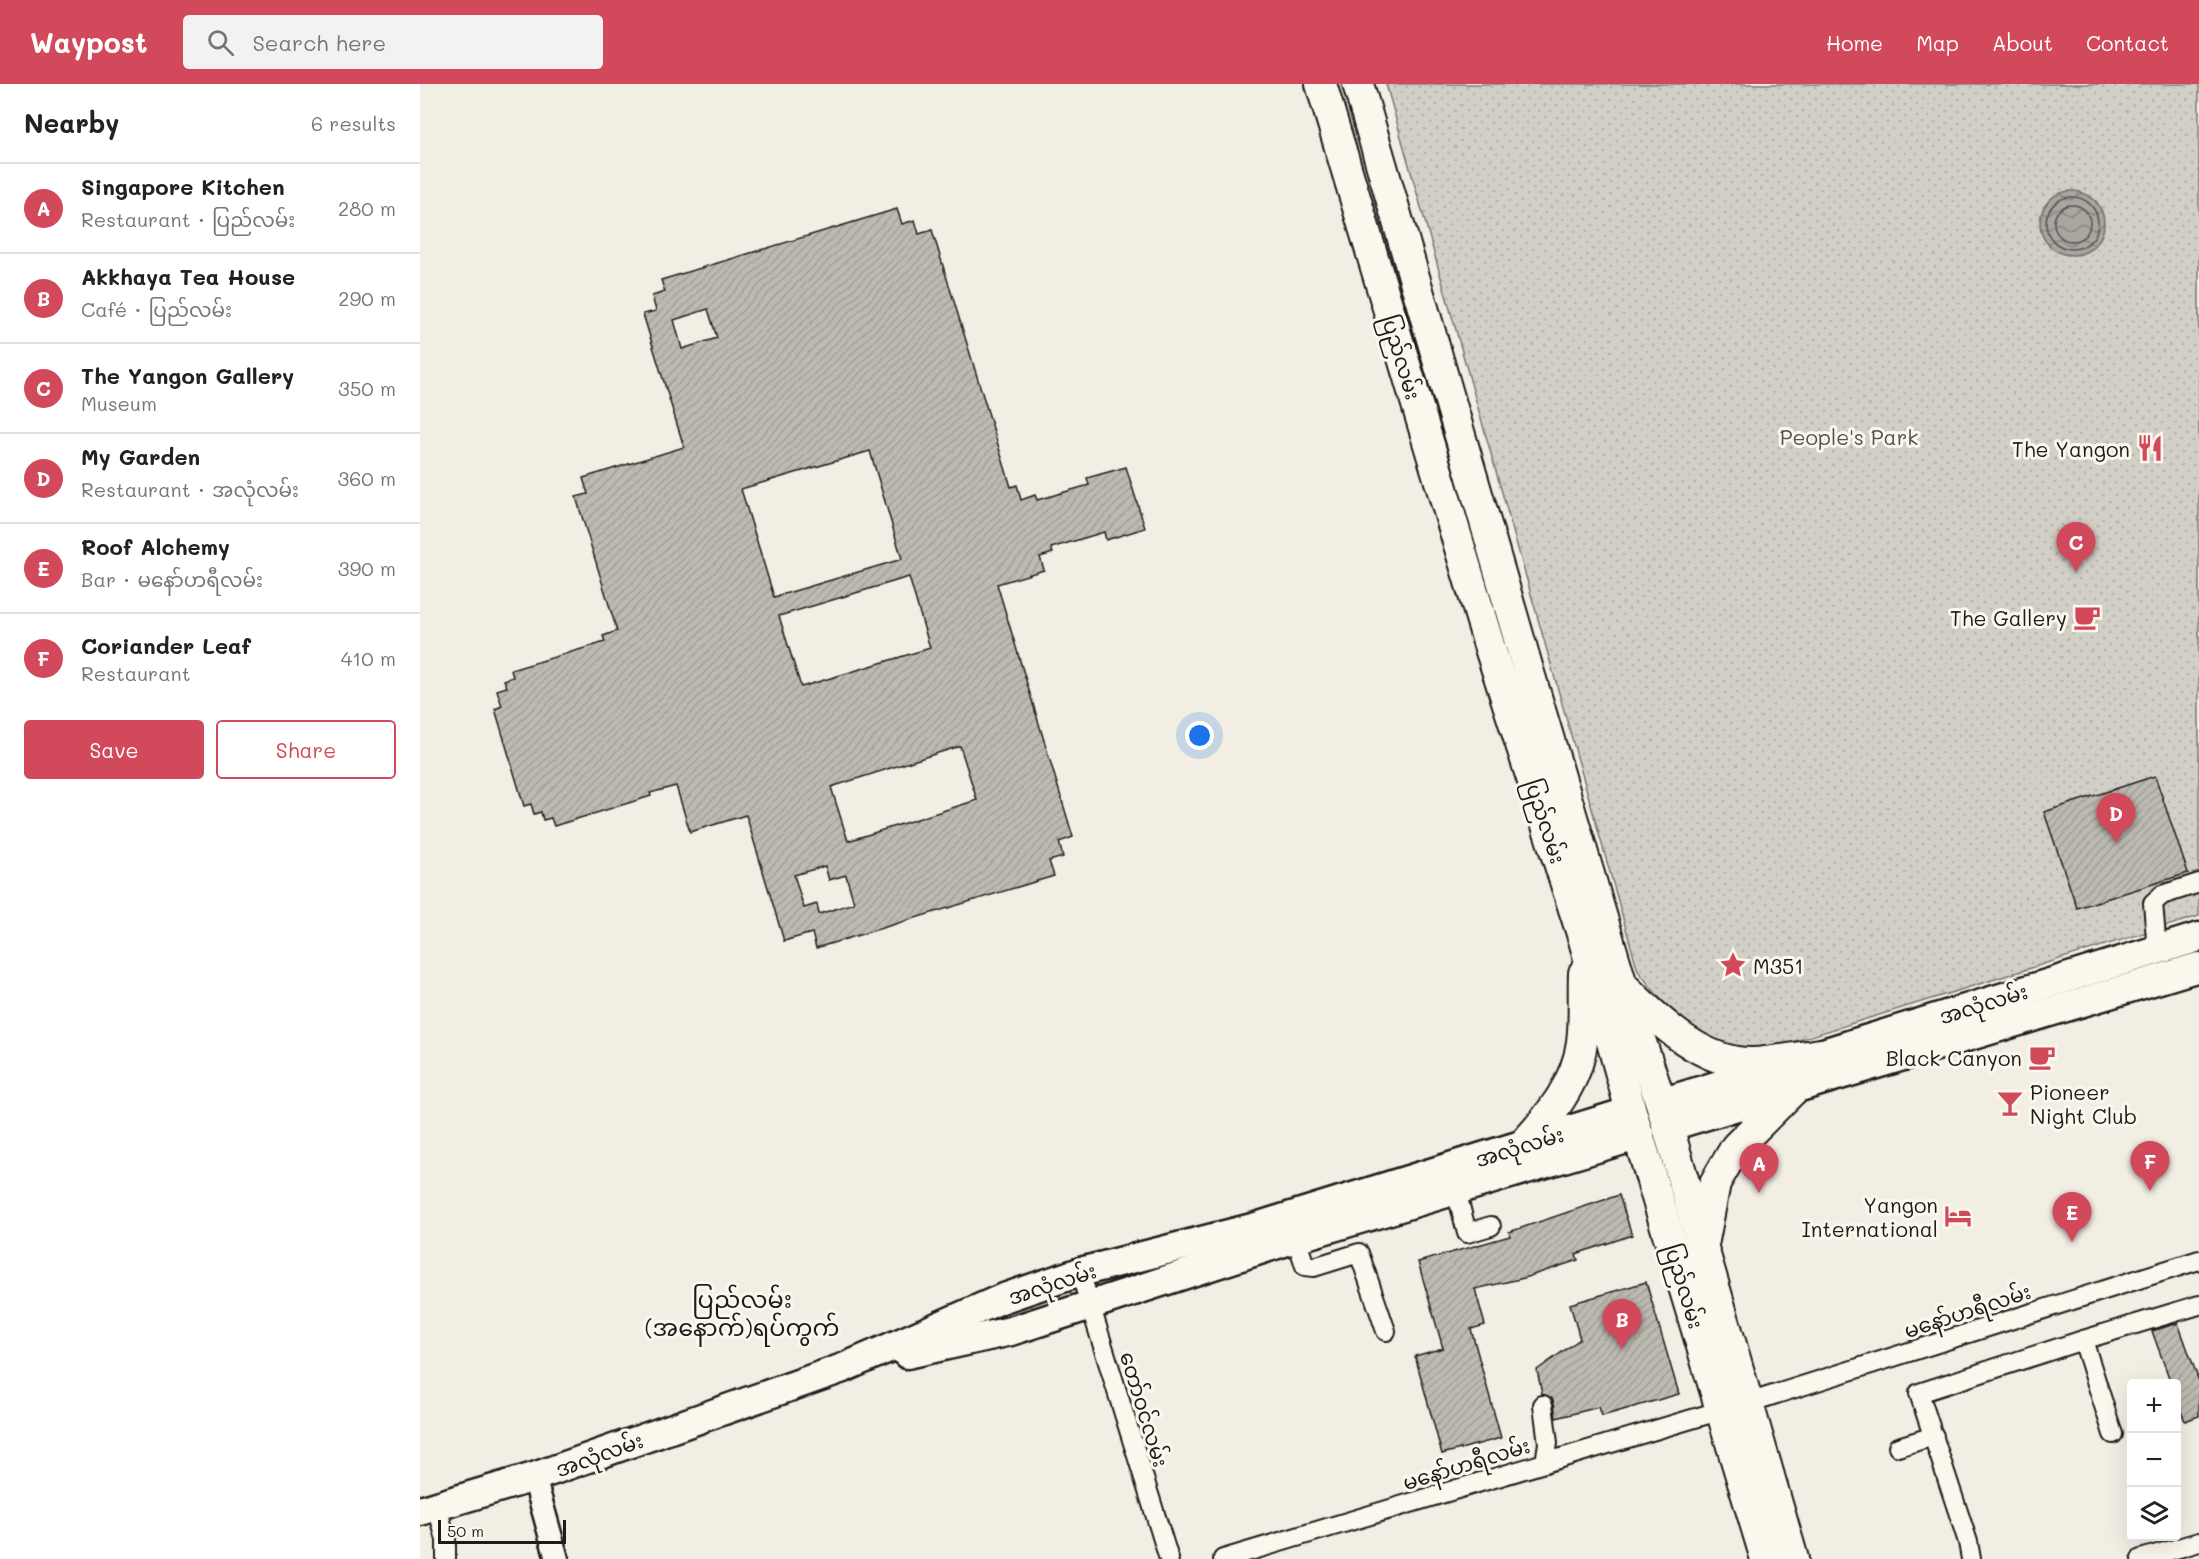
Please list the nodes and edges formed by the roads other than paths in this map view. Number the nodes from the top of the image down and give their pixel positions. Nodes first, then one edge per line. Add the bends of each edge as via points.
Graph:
1 (1321, 84) edge
2 (1358, 84) edge
3 (2199, 883) edge
4 (2199, 937) edge
5 (1584, 940) junction
6 (2157, 950) junction
7 (2199, 967) edge
8 (1622, 985) junction
9 (1874, 1050) junction
10 (1821, 1054) junction
11 (1797, 1086) junction
12 (1650, 1119) junction
13 (1523, 1144) junction
14 (1456, 1190) junction
15 (1491, 1226) dead end
16 (1296, 1238) junction
17 (1703, 1246) junction
18 (2199, 1260) edge
19 (1080, 1272) junction
20 (1089, 1305) junction
21 (2199, 1305) edge
22 (1386, 1331) dead end
23 (2083, 1340) junction
24 (843, 1368) junction
25 (1544, 1406) dead end
26 (1735, 1407) junction
27 (2113, 1434) dead end
28 (1934, 1436) junction
29 (1898, 1447) dead end
30 (1545, 1463) junction
31 (534, 1477) junction
32 (428, 1508) edge
33 (2199, 1542) edge
34 (446, 1559) edge
35 (557, 1559) edge
36 (1169, 1559) edge
37 (1223, 1559) edge
38 (1766, 1559) edge
39 (1793, 1559) edge
40 (1971, 1559) edge
41 (2141, 1559) edge

1 - 5 highway, ပြည်လမ်း via 1489,645
2 - 8 highway, ပြည်လမ်း
3 - 6 street via 2162,895 2153,903
4 - 6 main road, အလုံလမ်း
5 - 12 highway, ပြည်လမ်း
5 - 13 highway via 1582,1044 1575,1069 1554,1112
6 - 9 main road, အလုံလမ်း
7 - 9 main road, အလုံလမ်း
8 - 10 highway via 1663,1026 1721,1057 1750,1063
8 - 12 highway, ပြည်လမ်း
9 - 10 main road, အလုံလမ်း
9 - 11 main road, အလုံလမ်း
10 - 12 main road, အလုံလမ်း
11 - 12 main road, အလုံလမ်း
11 - 17 highway via 1736,1146 1715,1183
12 - 13 main road, အလုံလမ်း
12 - 14 main road, အလုံလမ်း
12 - 17 highway, ပြည်လမ်း
12 - 26 highway, ပြည်လမ်း
13 - 19 main road, အလုံလမ်း via 1256,1227
14 - 15 street via 1467,1233
14 - 16 main road, အလုံလမ်း
16 - 20 main road, အလုံလမ်း
16 - 22 street via 1305,1266 1314,1267 1359,1253
17 - 26 highway, ပြည်လမ်း
18 - 26 street, မနော်ဟရီလမ်း
19 - 20 street, တော်ဝင်လမ်း
19 - 24 main road, အလုံလမ်း via 1001,1299
20 - 24 main road, အလုံလမ်း via 1011,1331
20 - 36 street, တော်ဝင်လမ်း
21 - 23 street
23 - 27 street
23 - 28 street via 1918,1393
24 - 31 main road, အလုံလမ်း
25 - 30 street via 1548,1443
26 - 30 street, မနော်ဟရီလမ်း
26 - 38 highway, ပြည်လမ်း
26 - 39 highway, ပြည်လမ်း
28 - 29 street
28 - 40 street
30 - 37 street, မနော်ဟရီလမ်း
31 - 32 main road, အလုံလမ်း
31 - 35 street
32 - 34 street via 446,1540
33 - 41 street

